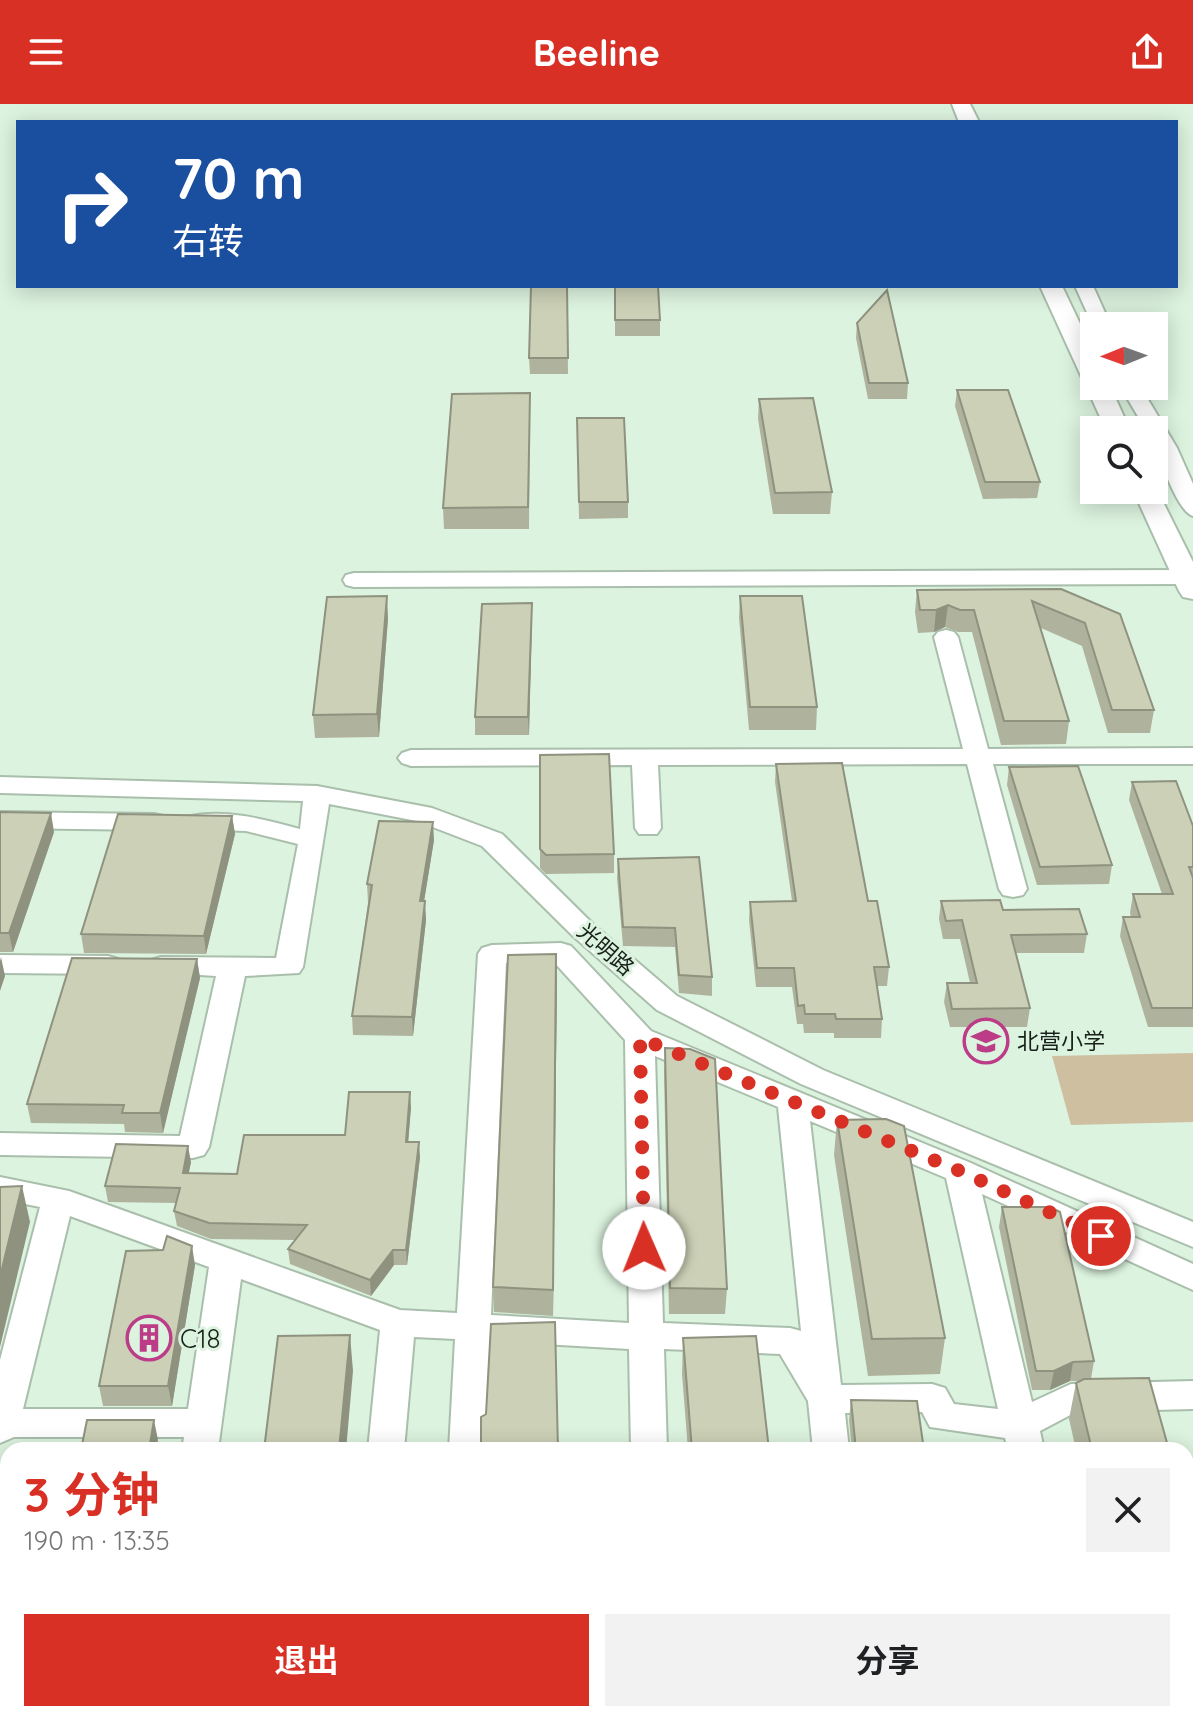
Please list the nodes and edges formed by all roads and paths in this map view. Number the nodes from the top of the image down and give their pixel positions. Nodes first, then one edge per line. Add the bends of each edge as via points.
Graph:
1 (1052, 288) edge
2 (1085, 288) edge
3 (1096, 312) edge
4 (1080, 348) edge
5 (1138, 400) edge
6 (1153, 504) edge
7 (1193, 509) edge
8 (354, 580) dead end
9 (1190, 584) edge
10 (946, 637) dead end
11 (1193, 756) edge
12 (978, 757) junction
13 (411, 758) dead end
14 (645, 758) junction
15 (0, 785) edge
16 (317, 794) junction
17 (0, 820) edge
18 (648, 828) dead end
19 (312, 840) junction
20 (1013, 889) dead end
21 (0, 964) edge
22 (232, 967) junction
23 (640, 1038) junction
24 (793, 1104) junction
25 (0, 1144) edge
26 (960, 1171) junction
27 (0, 1188) edge
28 (58, 1199) junction
29 (1193, 1235) edge
30 (226, 1262) junction
31 (1190, 1285) edge
32 (398, 1323) junction
33 (471, 1329) junction
34 (12, 1331) edge
35 (645, 1337) junction
36 (1193, 1395) edge
37 (825, 1399) junction
38 (1, 1426) edge
39 (202, 1436) edge
40 (1023, 1438) edge
41 (387, 1442) edge
42 (467, 1442) edge
43 (649, 1442) edge
44 (830, 1442) edge

1 - 4 main road
2 - 3 street
5 - 7 street via 1167,448
6 - 9 main road
8 - 9 street
10 - 12 street
11 - 12 street
12 - 14 street
12 - 20 street
13 - 14 street
14 - 18 street
15 - 16 street, 光明路
16 - 19 street
16 - 29 street, 光明路 via 423,814 492,840 667,1003 812,1077
17 - 19 street via 246,823
19 - 22 street via 289,967
21 - 22 street
22 - 25 street via 193,1147
23 - 24 street
23 - 33 street via 561,952 492,954
23 - 35 street
24 - 26 street
24 - 37 street
26 - 31 street
26 - 40 street
27 - 28 street
28 - 30 street
28 - 34 street
30 - 32 street
30 - 39 street
32 - 33 street
32 - 41 street
33 - 35 street
33 - 42 street
34 - 38 street
35 - 37 street via 790,1341
35 - 43 street
36 - 40 street via 1071,1398
37 - 40 street via 932,1398 943,1417
37 - 44 street
38 - 39 street

